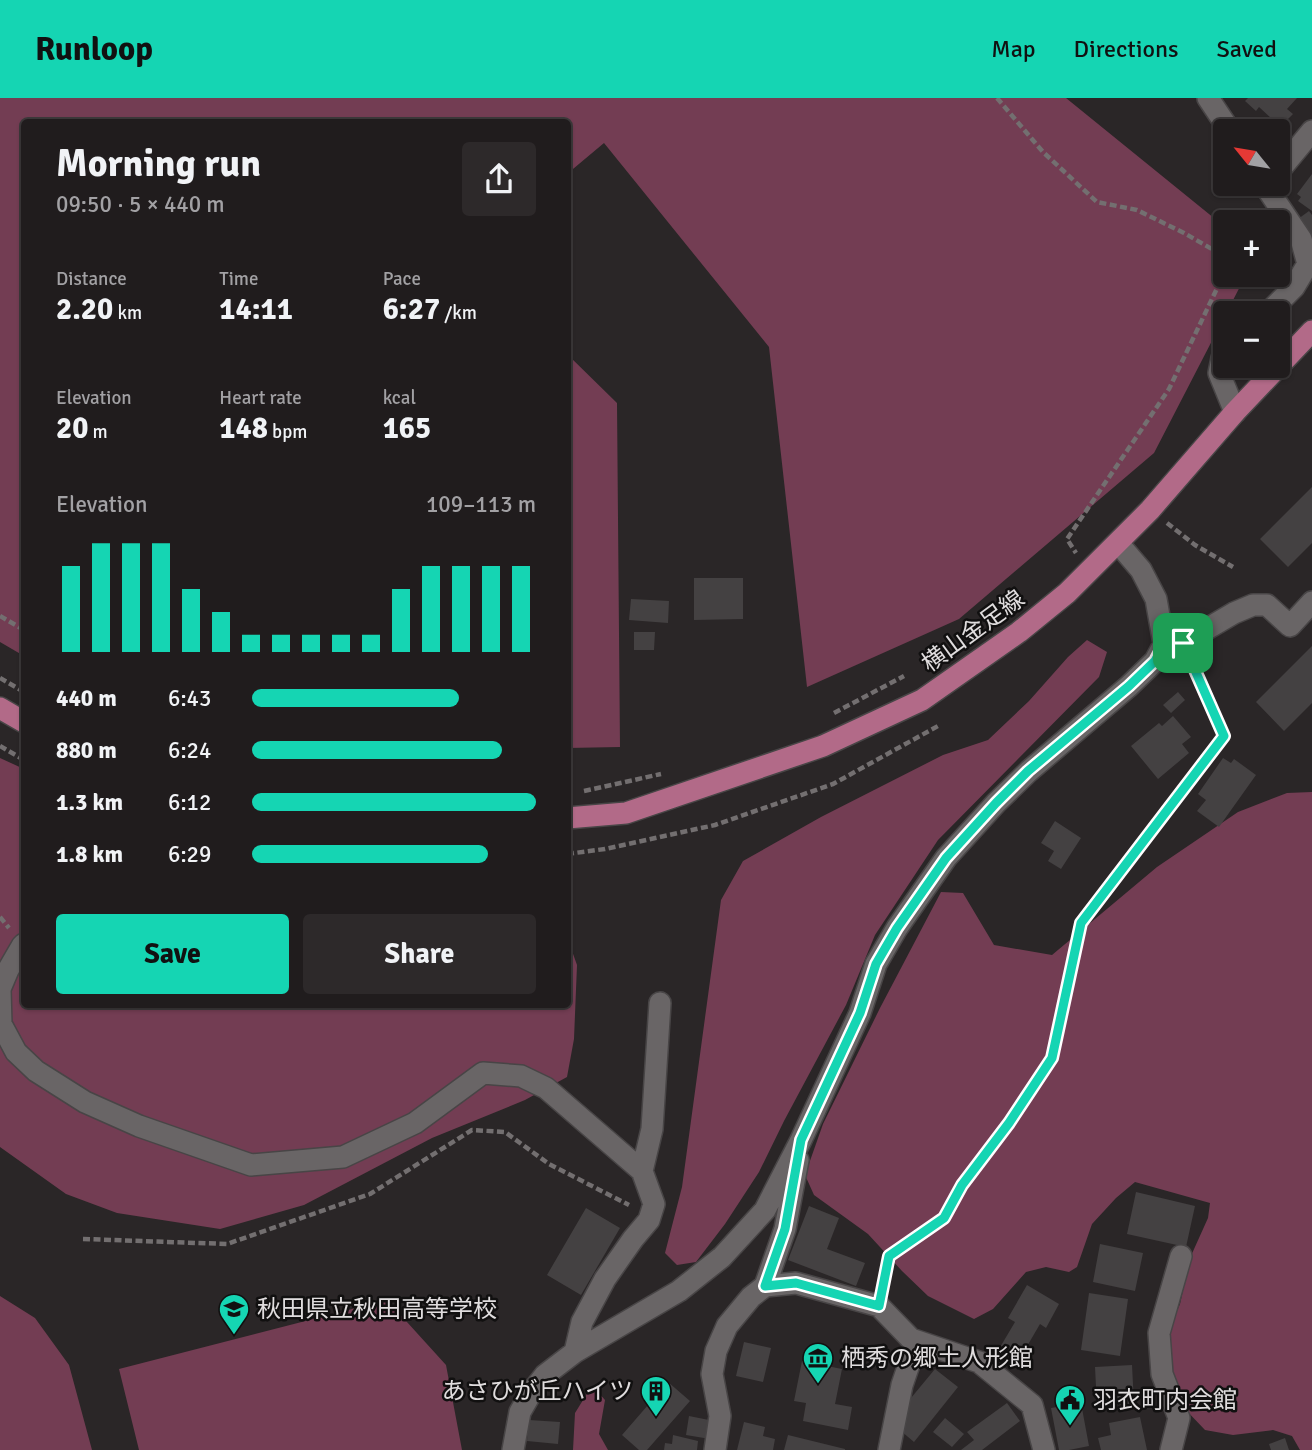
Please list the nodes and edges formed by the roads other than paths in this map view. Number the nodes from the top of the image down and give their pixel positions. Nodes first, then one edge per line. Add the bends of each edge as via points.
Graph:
1 (1208, 98) edge
2 (1222, 119) edge
3 (1312, 131) edge
4 (1290, 157) edge
5 (1277, 196) edge
6 (1280, 301) edge
7 (1312, 331) edge
8 (1221, 378) edge
9 (1235, 412) junction
10 (1118, 543) junction
11 (1312, 603) edge
12 (1173, 644) junction
13 (0, 708) edge
14 (21, 720) edge
15 (571, 818) edge
16 (21, 948) edge
17 (660, 1003) dead end
18 (801, 1140) junction
19 (642, 1171) junction
20 (1181, 1256) dead end
21 (765, 1286) junction
22 (917, 1341) junction
23 (575, 1352) junction
24 (513, 1450) edge
25 (715, 1450) edge
26 (890, 1450) edge
27 (1044, 1450) edge
28 (1171, 1450) edge

1 - 2 street
3 - 4 street
5 - 6 street via 1301,239 1308,264
7 - 9 main road, 横山金足線
8 - 9 street
9 - 10 main road, 横山金足線
10 - 12 street via 1141,570
10 - 15 main road, 横山金足線 via 1019,632 922,700 823,746 626,813
11 - 12 street via 1290,626 1267,605 1253,605
12 - 18 street via 1028,771 946,858 876,964 860,1013
13 - 14 main road
16 - 19 street via 0,989 1,1024 16,1052 85,1102 139,1126 251,1165 344,1157 415,1123 483,1073 521,1076 546,1088
17 - 19 street via 652,1129
18 - 21 street via 785,1229
18 - 23 street via 765,1210 722,1257 679,1292
19 - 23 street via 654,1204 649,1220 605,1279 582,1322
20 - 28 street via 1159,1333 1162,1374 1179,1418
21 - 22 street via 796,1283 879,1306
21 - 25 street via 727,1326 716,1351 712,1374 720,1416
22 - 26 street via 902,1385
22 - 27 street via 979,1362 1032,1405
23 - 24 street via 545,1375 531,1393 520,1412

